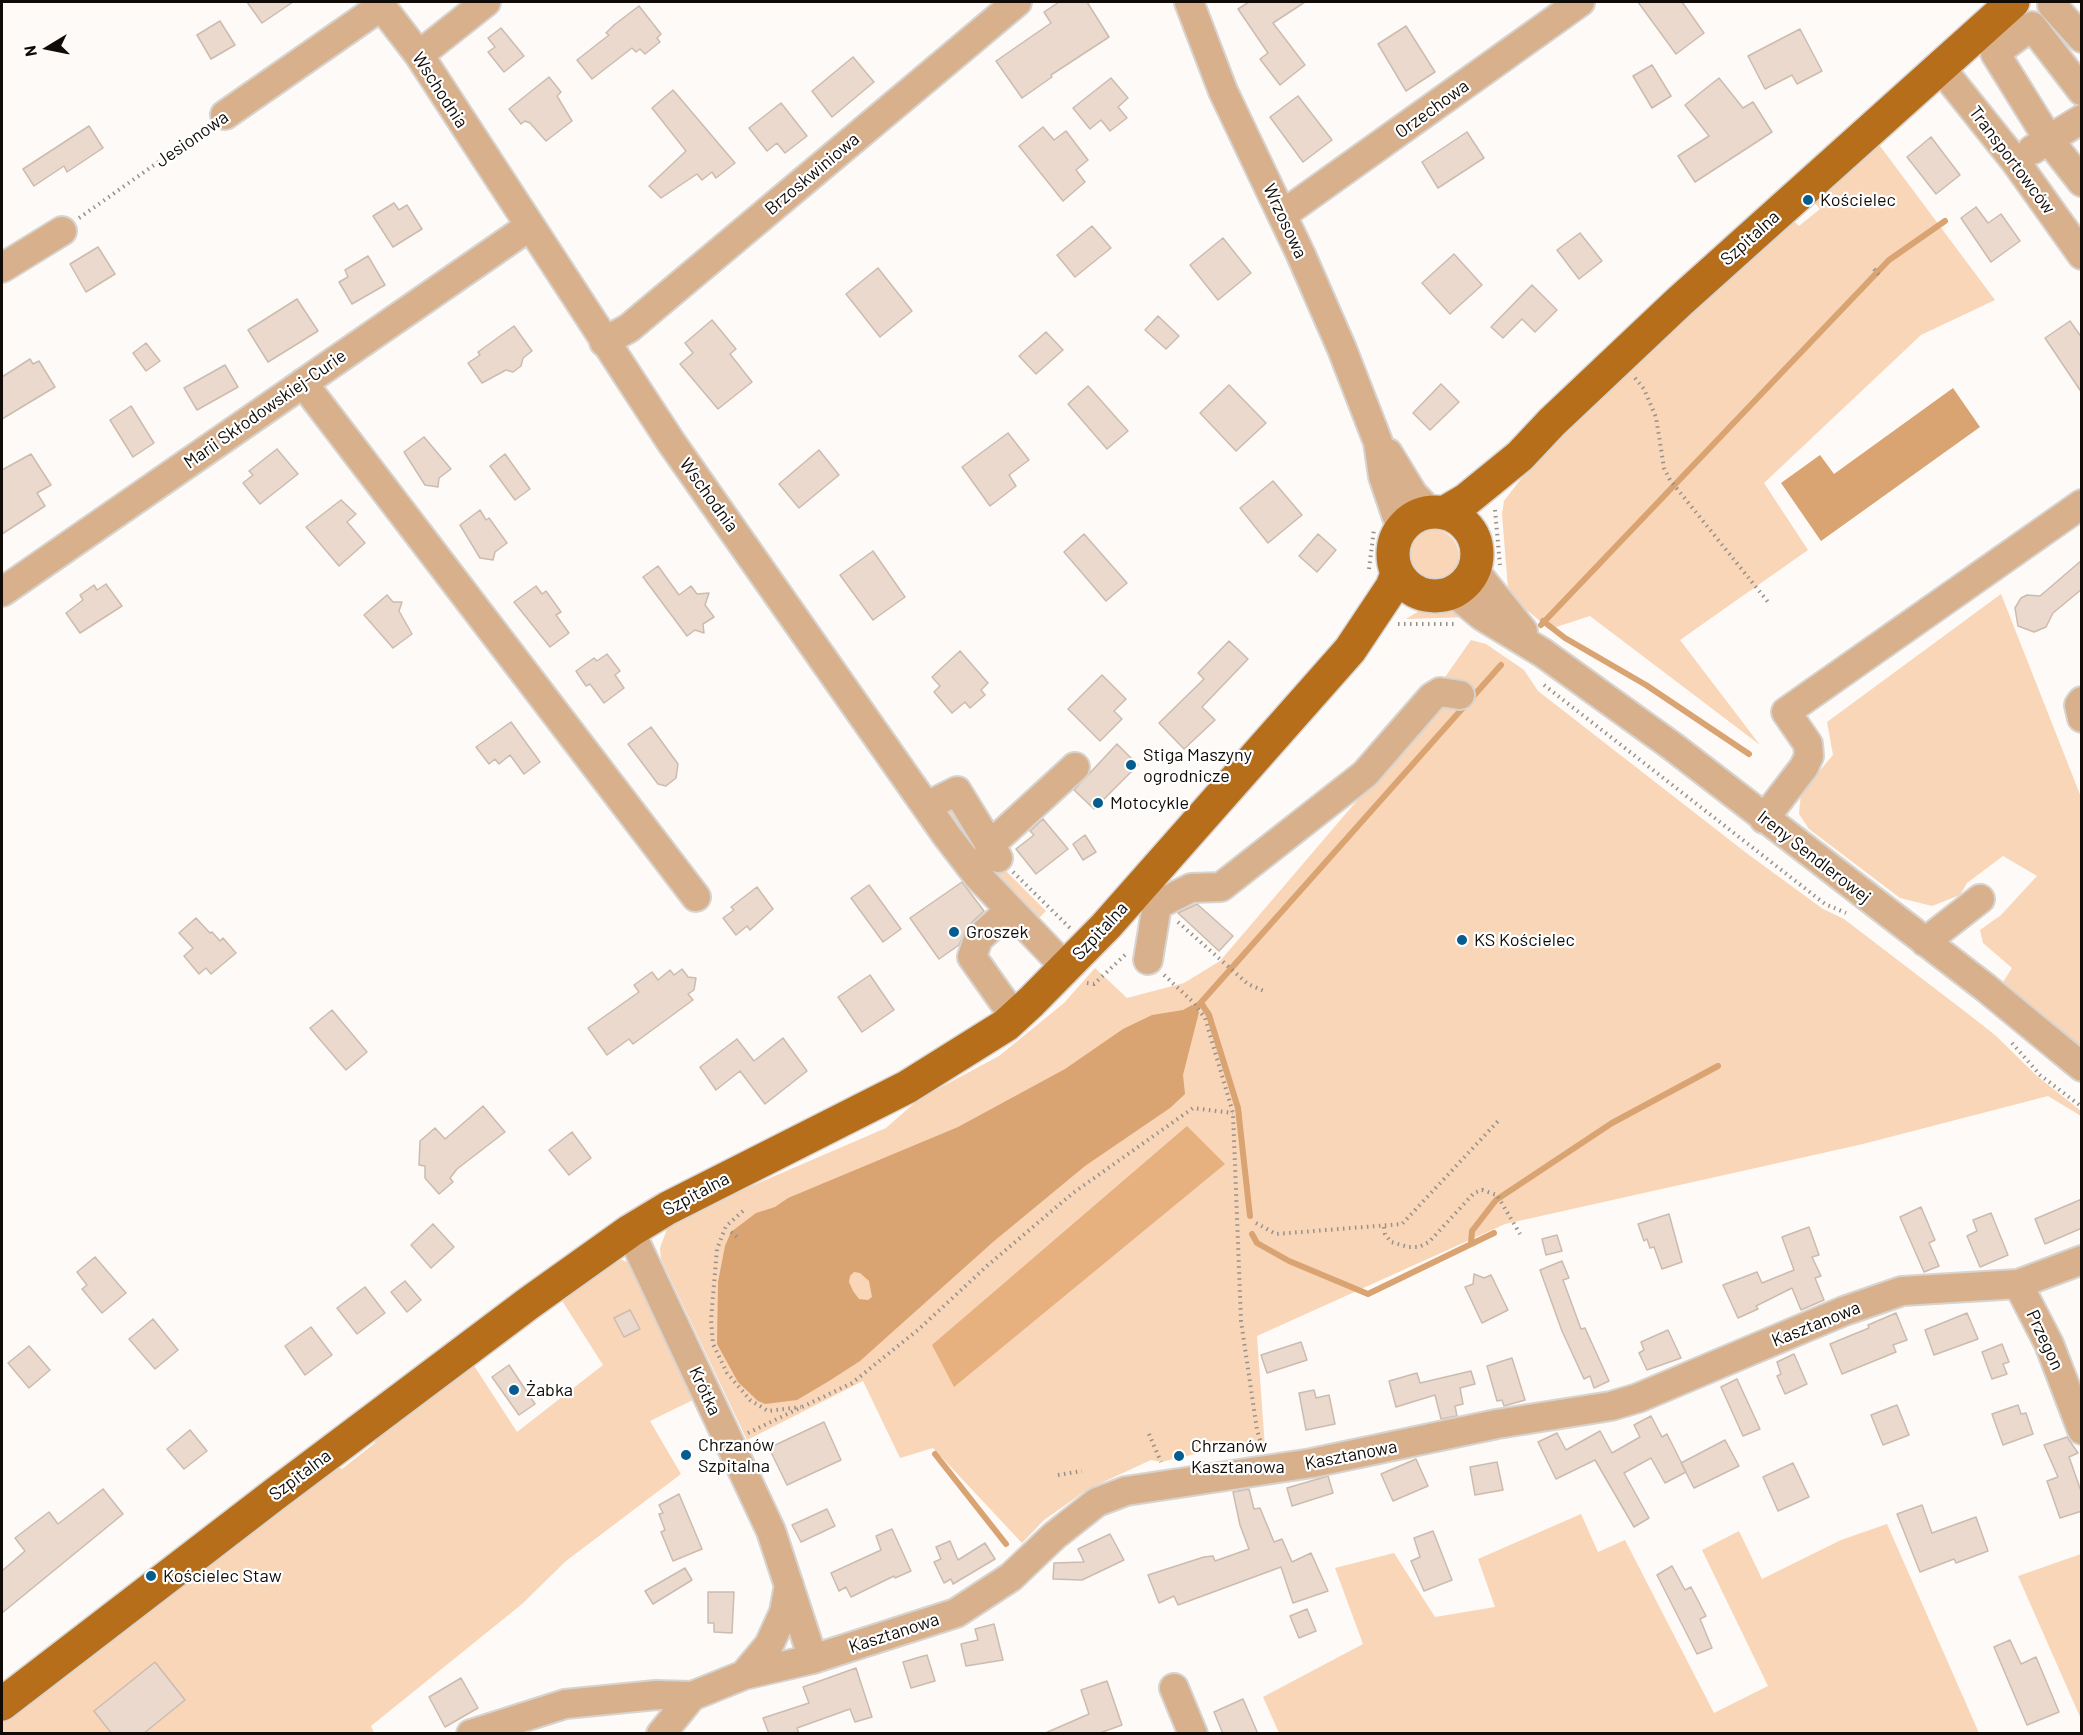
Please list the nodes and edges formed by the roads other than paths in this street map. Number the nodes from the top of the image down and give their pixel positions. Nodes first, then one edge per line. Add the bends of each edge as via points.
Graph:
1 (486, 2) edge
2 (1017, 2) edge
3 (1189, 2) edge
4 (1580, 2) edge
5 (2013, 2) edge
6 (2056, 2) edge
7 (379, 4) edge
8 (2082, 38) edge
9 (419, 55) junction
10 (1941, 66) junction
11 (2082, 91) edge
12 (225, 115) road end
13 (2082, 119) edge
14 (2049, 140) junction
15 (2015, 161) junction
16 (2082, 182) edge
17 (1282, 215) junction
18 (530, 226) junction
19 (62, 231) road end
20 (2082, 255) edge
21 (2, 268) edge
22 (604, 342) junction
23 (303, 383) junction
24 (1378, 442) junction
25 (2082, 504) edge
26 (1460, 516) junction
27 (1388, 526) junction
28 (1382, 575) junction
29 (1463, 583) junction
30 (2, 592) edge
31 (1350, 650) junction
32 (1460, 695) dead end
33 (2082, 701) edge
34 (2082, 718) edge
35 (1075, 767) dead end
36 (927, 806) junction
37 (1764, 819) junction
38 (696, 897) dead end
39 (1147, 898) junction
40 (1980, 899) dead end
41 (1010, 910) junction
42 (1925, 942) junction
43 (1148, 960) road end
44 (1066, 968) junction
45 (1006, 1005) dead end
46 (2082, 1067) edge
47 (630, 1231) junction
48 (2082, 1260) edge
49 (2018, 1284) junction
50 (2082, 1430) edge
51 (789, 1586) junction
52 (776, 1629) junction
53 (800, 1662) junction
54 (744, 1675) junction
55 (1174, 1688) dead end
56 (692, 1696) junction
57 (2, 1704) edge
58 (471, 1734) edge
59 (661, 1734) edge
60 (1193, 1734) edge

1 - 9 street
2 - 22 street, Brzoskwiniowa via 629,328
3 - 17 street, Wrzosowa via 1223,91
4 - 17 street, Orzechowa
5 - 10 main road, Szpitalna
6 - 8 street via 2052,5
7 - 9 street, Wschodnia
7 - 12 street, Jesionowa
9 - 18 street, Wschodnia
10 - 15 street, Transportowców
10 - 26 main road, Szpitalna via 1688,294 1520,456 1466,500
11 - 14 street via 2032,26 1995,53
13 - 14 street
14 - 15 street
14 - 16 street
15 - 20 street, Transportowców
17 - 24 street, Wrzosowa
18 - 22 street, Wschodnia
18 - 23 street, Marii Skłodowskiej-Curie
19 - 21 street
22 - 36 street, Wschodnia
23 - 30 street, Marii Skłodowskiej-Curie
23 - 38 street
24 - 26 street, Wrzosowa via 1392,457 1413,494
24 - 27 street, Wrzosowa
25 - 37 street via 1786,712 1808,744 1809,756
26 - 27 main road, Szpitalna via 1411,518
26 - 29 main road via 1477,548
27 - 28 main road via 1392,552
28 - 29 main road via 1405,586
28 - 31 main road, Szpitalna via 1392,587
29 - 31 main road, Szpitalna via 1412,602 1381,631
29 - 37 street, Ireny Sendlerowej via 1482,616 1543,653 1672,746
31 - 39 main road, Szpitalna
32 - 39 street via 1440,692 1432,697 1365,774 1221,887 1191,888
33 - 34 street
35 - 36 street via 993,852 957,791
36 - 41 street, Wschodnia via 978,875
37 - 42 street, Ireny Sendlerowej
39 - 43 street
39 - 44 main road, Szpitalna
40 - 42 street
41 - 44 street, Wschodnia
41 - 45 street via 978,939 972,957
42 - 46 street, Ireny Sendlerowej
44 - 47 main road, Szpitalna via 1006,1025 935,1071
47 - 51 street, Krótka via 771,1531
47 - 57 main road, Szpitalna via 294,1479
48 - 49 street, Kasztanowa
49 - 50 street, Przegon via 2049,1344
49 - 53 street, Kasztanowa via 1902,1291 1620,1403 1582,1412 1497,1424 1346,1458 1136,1489 1097,1502 1011,1577 956,1613
51 - 52 street
51 - 53 street, Krótka
52 - 53 street via 778,1647
52 - 54 street via 769,1645
53 - 54 street, Kasztanowa
54 - 56 street, Kasztanowa
55 - 60 street
56 - 58 street, Kasztanowa via 656,1695 565,1704
56 - 59 street

